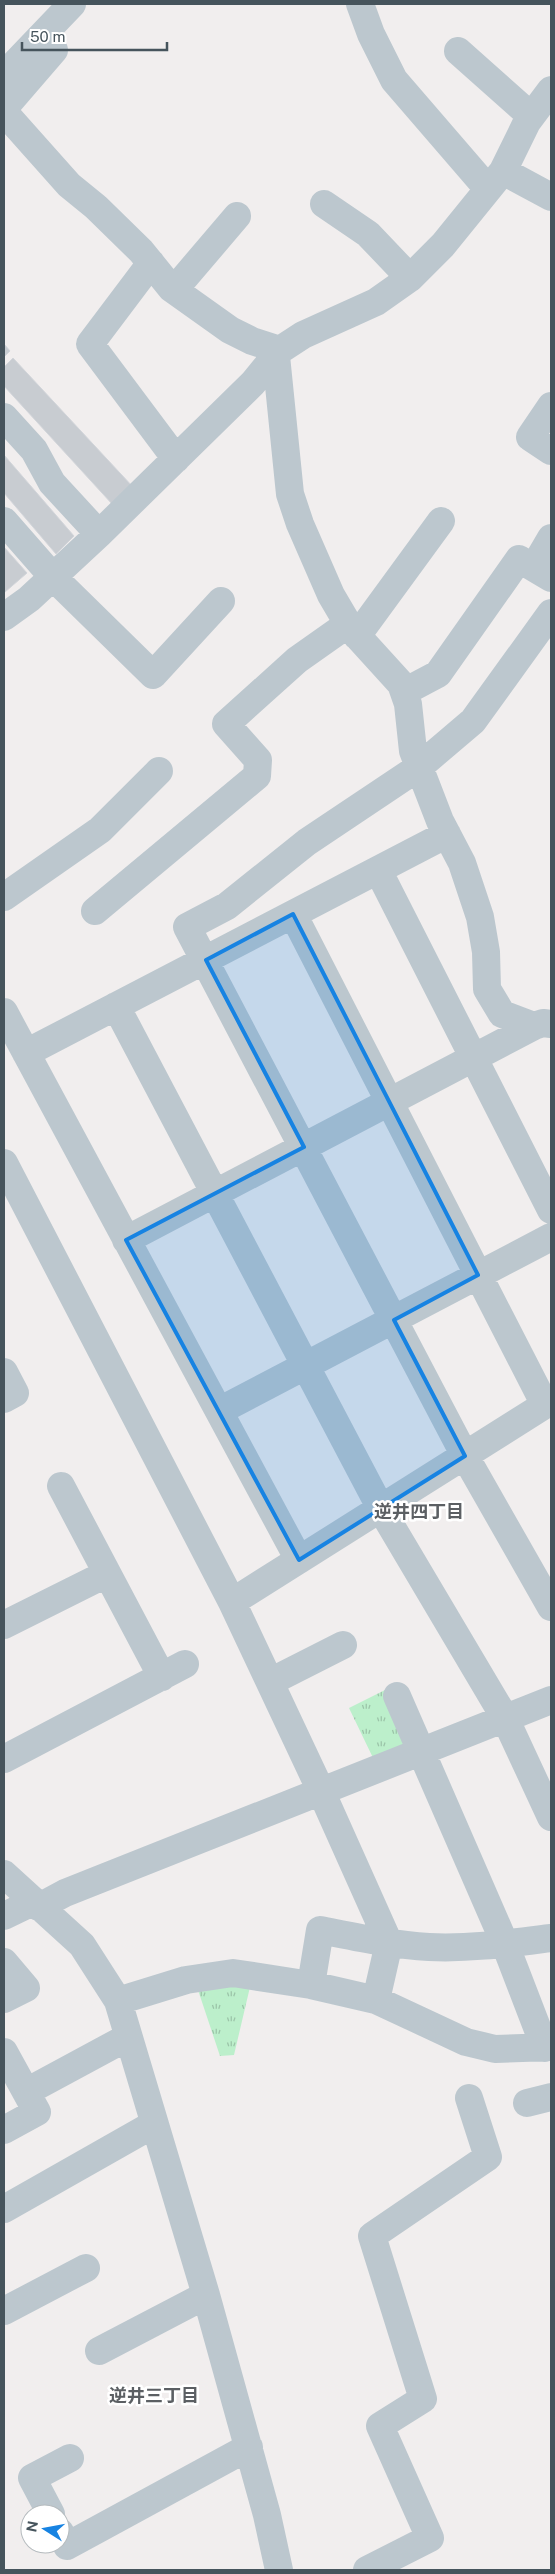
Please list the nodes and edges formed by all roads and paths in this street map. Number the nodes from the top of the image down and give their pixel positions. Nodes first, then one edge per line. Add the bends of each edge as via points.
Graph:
1 (72, 4) edge
2 (360, 4) edge
3 (54, 50) dead end
4 (458, 51) dead end
5 (4, 75) edge
6 (551, 90) edge
7 (4, 108) edge
8 (4, 112) edge
9 (532, 116) junction
10 (496, 180) junction
11 (551, 197) edge
12 (324, 204) dead end
13 (237, 216) dead end
14 (151, 263) junction
15 (410, 278) junction
16 (174, 290) junction
17 (278, 353) junction
18 (551, 406) edge
19 (4, 417) edge
20 (551, 450) edge
21 (176, 459) junction
22 (4, 521) edge
23 (441, 521) dead end
24 (99, 534) junction
25 (551, 538) edge
26 (542, 572) edge
27 (53, 577) junction
28 (221, 601) dead end
29 (551, 613) edge
30 (4, 617) edge
31 (353, 630) junction
32 (404, 692) junction
33 (419, 768) junction
34 (159, 771) dead end
35 (447, 834) junction
36 (378, 870) junction
37 (4, 897) edge
38 (94, 911) dead end
39 (293, 914) junction
40 (206, 960) junction
41 (116, 1006) junction
42 (4, 1012) edge
43 (542, 1025) edge
44 (26, 1053) junction
45 (474, 1058) junction
46 (389, 1102) junction
47 (304, 1147) junction
48 (4, 1163) edge
49 (215, 1193) junction
50 (551, 1210) edge
51 (551, 1237) edge
52 (126, 1240) junction
53 (478, 1275) junction
54 (394, 1320) junction
55 (306, 1366) junction
56 (4, 1372) edge
57 (4, 1399) edge
58 (548, 1403) edge
59 (219, 1411) junction
60 (465, 1456) junction
61 (61, 1486) dead end
62 (381, 1509) junction
63 (299, 1560) junction
64 (106, 1574) junction
65 (232, 1602) junction
66 (551, 1607) edge
67 (4, 1625) edge
68 (343, 1644) dead end
69 (270, 1682) junction
70 (396, 1696) dead end
71 (551, 1700) edge
72 (505, 1718) junction
73 (423, 1752) junction
74 (4, 1760) edge
75 (321, 1791) junction
76 (551, 1817) edge
77 (4, 1874) edge
78 (36, 1905) junction
79 (4, 1916) edge
80 (551, 1938) edge
81 (389, 1943) junction
82 (505, 1944) junction
83 (4, 1962) edge
84 (311, 1985) junction
85 (4, 1999) edge
86 (376, 2000) junction
87 (118, 2001) junction
88 (128, 2037) junction
89 (548, 2047) edge
90 (4, 2052) edge
91 (26, 2092) junction
92 (470, 2098) dead end
93 (154, 2124) junction
94 (4, 2130) edge
95 (4, 2209) edge
96 (86, 2268) dead end
97 (206, 2295) junction
98 (4, 2311) edge
99 (99, 2351) dead end
100 (249, 2448) junction
101 (70, 2458) dead end
102 (45, 2504) edge
103 (70, 2544) edge
104 (279, 2570) edge
105 (367, 2570) edge

1 - 5 street
2 - 10 street via 394,80
3 - 7 street
4 - 9 street
6 - 9 street
8 - 14 street via 69,185 96,207
9 - 10 street
10 - 11 street
10 - 15 street via 443,245
12 - 15 street via 368,234
13 - 16 street
14 - 16 street
14 - 21 street via 90,344
15 - 17 street via 376,302 303,335
16 - 17 street via 230,330
17 - 21 street
17 - 31 street via 290,494 331,595
18 - 20 street via 530,437
19 - 24 street via 34,450 52,483
21 - 24 street
22 - 27 street
23 - 31 street
24 - 27 street
25 - 26 street
26 - 32 street via 520,559 438,674
27 - 28 street via 152,675
27 - 30 street
29 - 33 street via 473,721
31 - 32 street via 396,677
31 - 38 street via 297,660 226,724 258,760 257,776
32 - 33 street via 413,751
33 - 35 street
33 - 40 street via 308,842 227,906 188,927
34 - 37 street via 100,830
35 - 36 street
35 - 43 street via 462,863 485,934 487,989 502,1014
36 - 39 street
36 - 45 street
39 - 40 street
39 - 46 street
40 - 41 street
40 - 47 street
41 - 44 street
41 - 49 street
42 - 44 street
43 - 45 street
44 - 52 street
45 - 46 street
45 - 50 street
46 - 47 street
46 - 53 street
47 - 49 street
47 - 54 street
48 - 65 street
49 - 52 street
49 - 55 street
51 - 53 street
52 - 59 street
53 - 54 street
53 - 58 street
54 - 55 street
54 - 60 street
55 - 59 street
55 - 62 street
56 - 57 street via 15,1393
58 - 60 street
59 - 63 street
60 - 62 street
60 - 66 street
61 - 64 street
62 - 63 street
62 - 72 street
63 - 65 street
64 - 67 street
64 - 74 street via 174,1670
65 - 69 street
68 - 69 street
69 - 75 street
70 - 73 street
71 - 72 street
72 - 73 street
72 - 76 street
73 - 75 street
73 - 82 street
75 - 78 street
75 - 81 street
77 - 78 street
78 - 79 street
78 - 87 street via 82,1945
80 - 82 street
81 - 82 street via 431,1947
81 - 84 street via 320,1930
81 - 86 street
82 - 89 street
83 - 85 street via 26,1988
84 - 86 street
84 - 87 street via 233,1973 186,1980
86 - 89 street via 466,2042 495,2048
87 - 88 street
88 - 91 street
88 - 93 street
90 - 91 street
91 - 94 street via 37,2112
92 - 105 street via 488,2157 372,2236 423,2399 380,2426 430,2538
93 - 95 street
93 - 97 street
96 - 98 street
97 - 99 street
97 - 100 street
100 - 103 street
100 - 104 street
101 - 102 street via 32,2478

